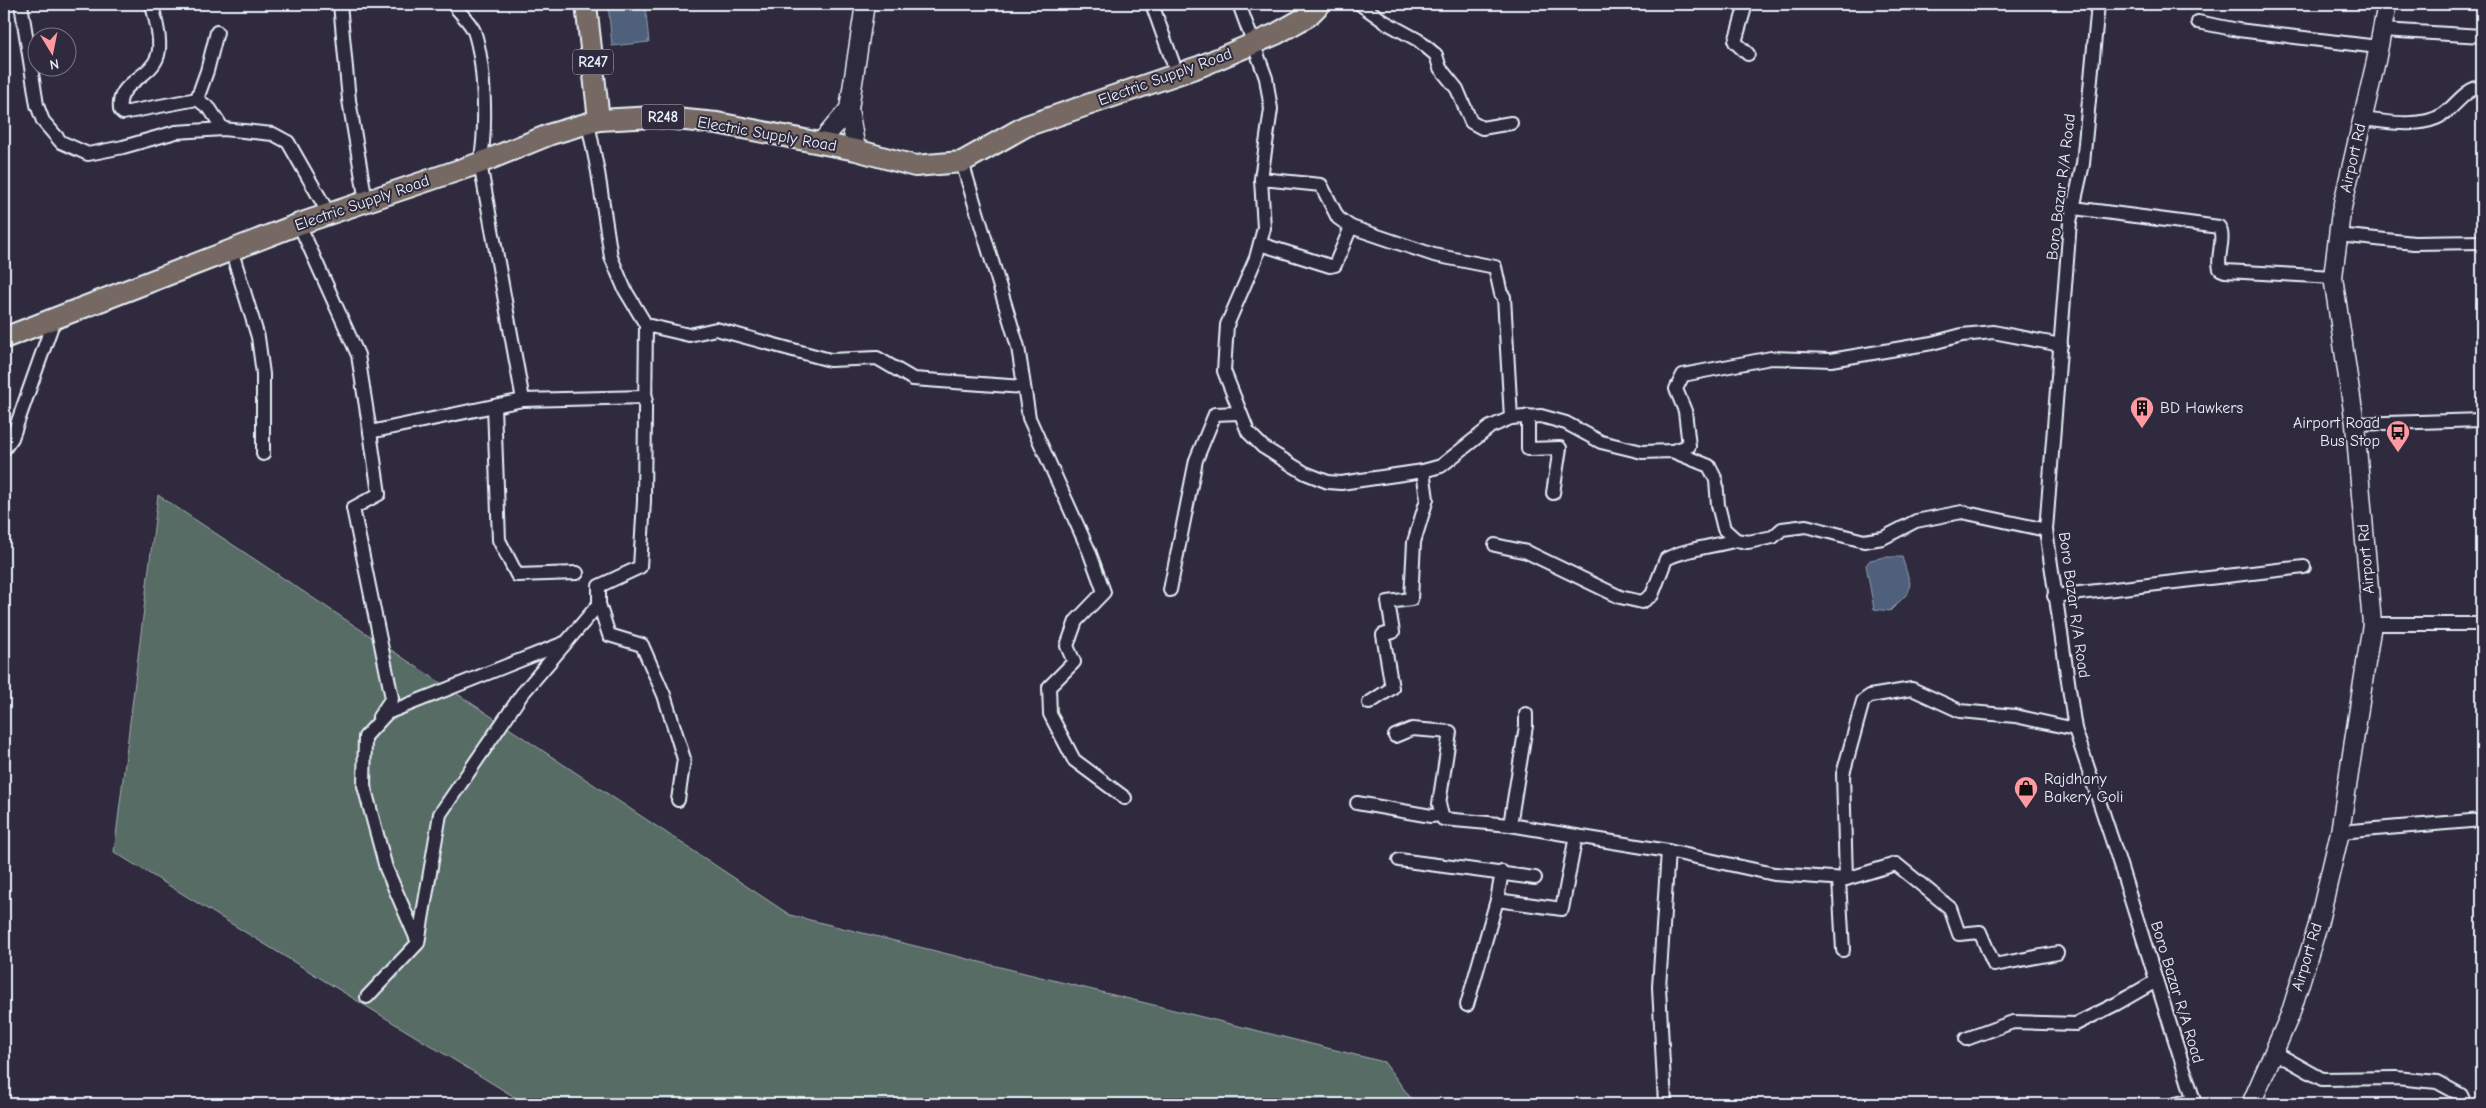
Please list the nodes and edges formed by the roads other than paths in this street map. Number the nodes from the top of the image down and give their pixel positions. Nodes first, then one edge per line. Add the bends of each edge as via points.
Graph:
1 (21, 4) edge
2 (152, 4) edge
3 (340, 4) edge
4 (452, 4) edge
5 (586, 4) edge
6 (865, 4) edge
7 (1152, 4) edge
8 (1239, 4) edge
9 (1320, 4) edge
10 (1360, 4) edge
11 (1746, 4) edge
12 (2098, 4) edge
13 (2387, 4) edge
14 (2198, 22) dead end
15 (217, 32) dead end
16 (2482, 36) edge
17 (2380, 39) junction
18 (1254, 43) junction
19 (1748, 54) dead end
20 (1177, 74) junction
21 (2482, 88) edge
22 (197, 99) junction
23 (849, 109) junction
24 (2362, 119) junction
25 (594, 122) junction
26 (1511, 123) dead end
27 (223, 129) junction
28 (820, 143) junction
29 (856, 150) junction
30 (962, 162) junction
31 (480, 163) junction
32 (1261, 179) junction
33 (366, 202) junction
34 (2074, 208) junction
35 (329, 214) junction
36 (299, 224) junction
37 (1351, 227) junction
38 (2338, 234) junction
39 (2482, 242) edge
40 (1260, 244) junction
41 (231, 250) junction
42 (2334, 276) junction
43 (55, 317) junction
44 (646, 325) junction
45 (4, 338) edge
46 (2061, 345) junction
47 (1023, 387) junction
48 (646, 397) junction
49 (523, 400) junction
50 (494, 406) junction
51 (1239, 414) junction
52 (1528, 416) junction
53 (1511, 418) junction
54 (2482, 420) edge
55 (2355, 424) junction
56 (370, 432) junction
57 (4, 449) edge
58 (1672, 451) junction
59 (263, 454) dead end
60 (1424, 471) junction
61 (1553, 493) dead end
62 (2046, 530) junction
63 (1736, 540) junction
64 (1495, 544) dead end
65 (2304, 567) dead end
66 (577, 573) dead end
67 (1170, 590) dead end
68 (2054, 596) junction
69 (599, 604) junction
70 (2372, 624) junction
71 (2482, 624) edge
72 (566, 642) junction
73 (1369, 703) dead end
74 (1526, 714) dead end
75 (2075, 729) junction
76 (1394, 736) dead end
77 (365, 737) junction
78 (1125, 798) dead end
79 (678, 800) dead end
80 (1356, 803) dead end
81 (1440, 814) junction
82 (2482, 820) edge
83 (1510, 825) junction
84 (2340, 832) junction
85 (1576, 836) junction
86 (1668, 851) junction
87 (1399, 860) dead end
88 (1502, 872) junction
89 (1534, 878) dead end
90 (1842, 880) junction
91 (1497, 900) junction
92 (418, 943) junction
93 (1843, 950) dead end
94 (2057, 953) dead end
95 (2156, 981) junction
96 (367, 997) dead end
97 (1467, 1005) dead end
98 (1966, 1039) dead end
99 (2274, 1052) junction
100 (2194, 1102) edge
101 (1665, 1104) edge
102 (2175, 1104) edge
103 (2251, 1104) edge
104 (2465, 1104) edge

1 - 27 street via 37,106 43,121 61,142 88,154 176,132
2 - 22 street via 158,52 152,68 136,78 122,93 120,110 124,113
3 - 33 street via 349,100
4 - 31 street via 473,30 480,57 484,142
5 - 25 main road, R247
6 - 23 main road
7 - 20 street
8 - 18 street
9 - 18 main road, Electric Supply Road / R248 via 1308,16
10 - 26 street via 1436,55 1440,68 1457,89 1471,122 1482,128
11 - 19 street via 1735,42
12 - 34 street, Boro Bazar R/A Road via 2083,164
13 - 17 main road, Airport Rd
14 - 17 street via 2238,30
15 - 22 street
16 - 17 street
17 - 24 main road, Airport Rd
18 - 20 main road, Electric Supply Road / R248
18 - 32 street via 1266,78 1271,109
20 - 30 main road, Electric Supply Road / R248 via 1026,126
21 - 24 street via 2478,87 2466,95 2443,115 2425,121 2404,124
22 - 27 street via 210,108
23 - 28 main road
23 - 29 main road
24 - 38 main road, Airport Rd
25 - 28 main road, Electric Supply Road / R248 via 654,116 717,123
25 - 31 main road, Electric Supply Road / R248 via 551,134
25 - 44 street via 611,257 625,290
27 - 35 street via 273,134 288,142
28 - 29 main road, Electric Supply Road / R248
29 - 30 main road, Electric Supply Road / R248 via 915,166
30 - 47 street via 1018,347
31 - 33 main road, Electric Supply Road / R248
31 - 49 street
32 - 37 street via 1320,185 1338,218
32 - 40 street via 1264,228
33 - 35 main road, Electric Supply Road / R248
34 - 42 street via 2218,227 2221,232 2218,262 2220,269 2226,271
34 - 46 street, Boro Bazar R/A Road via 2070,222
35 - 36 main road, Electric Supply Road / R248
36 - 41 main road, Electric Supply Road / R248
36 - 56 street via 358,355
37 - 40 street via 1335,265 1330,266
37 - 53 street via 1434,255 1495,267 1504,298
38 - 39 street via 2414,244
38 - 42 main road, Airport Rd
40 - 51 street via 1227,325 1224,371
41 - 43 main road, Electric Supply Road / R248
41 - 59 street via 258,337 263,374
42 - 55 main road, Airport Rd
43 - 45 main road, Electric Supply Road / R248
43 - 57 street via 12,438
44 - 47 street via 690,335 716,329 830,360 878,358 913,379
44 - 48 street
46 - 58 street via 1993,332 1831,360 1772,358 1683,375 1676,389 1684,411 1690,446
46 - 62 street, Boro Bazar R/A Road
47 - 78 street via 1029,418 1089,550 1104,592 1076,621 1067,646 1074,662 1050,687 1050,714 1074,760
48 - 49 street
48 - 69 street via 640,567 599,586
49 - 50 street
50 - 56 street
50 - 66 street via 499,540 517,575
51 - 60 street via 1248,432 1263,446 1305,473 1328,482
51 - 67 street via 1216,414 1196,460
52 - 53 street
52 - 58 street via 1566,423 1601,442 1642,452
52 - 61 street via 1528,449 1560,448
53 - 60 street via 1490,426 1441,466
54 - 55 street
55 - 70 main road, Airport Rd
56 - 77 street via 379,494 352,508 392,698
58 - 63 street via 1709,466 1716,480 1724,528
60 - 73 street via 1427,499 1414,542 1411,599 1388,602 1393,632 1383,635 1392,688
62 - 63 street via 1962,512 1916,522 1883,538 1864,541 1806,526 1782,529 1773,537 1748,542
62 - 68 street, Boro Bazar R/A Road
63 - 64 street via 1707,548 1682,550 1666,559 1652,595 1642,602 1620,598 1527,552
65 - 68 street
68 - 75 street, Boro Bazar R/A Road
69 - 72 street
69 - 79 street via 609,635 642,645 664,695 684,759
70 - 71 street
70 - 84 main road, Airport Rd
72 - 77 street via 387,713
72 - 92 street via 522,694 440,814
74 - 83 street
75 - 90 street via 2015,716 1960,711 1912,689 1870,696 1862,701 1843,774
75 - 95 street, Boro Bazar R/A Road
76 - 81 street via 1412,729 1450,732
77 - 92 street via 364,786 386,868
80 - 81 street via 1431,816
81 - 83 street via 1443,819
82 - 84 street
83 - 85 street
84 - 99 main road, Airport Rd via 2318,925 2290,1016
85 - 86 street
85 - 91 street via 1562,909
86 - 90 street via 1774,874
86 - 101 street via 1659,987
87 - 88 street
88 - 89 street
88 - 91 street
90 - 93 street
90 - 94 street via 1896,864 1950,908 1959,934 1980,932 1994,965
91 - 97 street
92 - 96 street
95 - 98 street via 2076,1024 2013,1022
95 - 100 street, Boro Bazar R/A Road
99 - 103 main road, Airport Rd
99 - 104 street via 2322,1079 2396,1078 2437,1082 2461,1095
100 - 102 street

